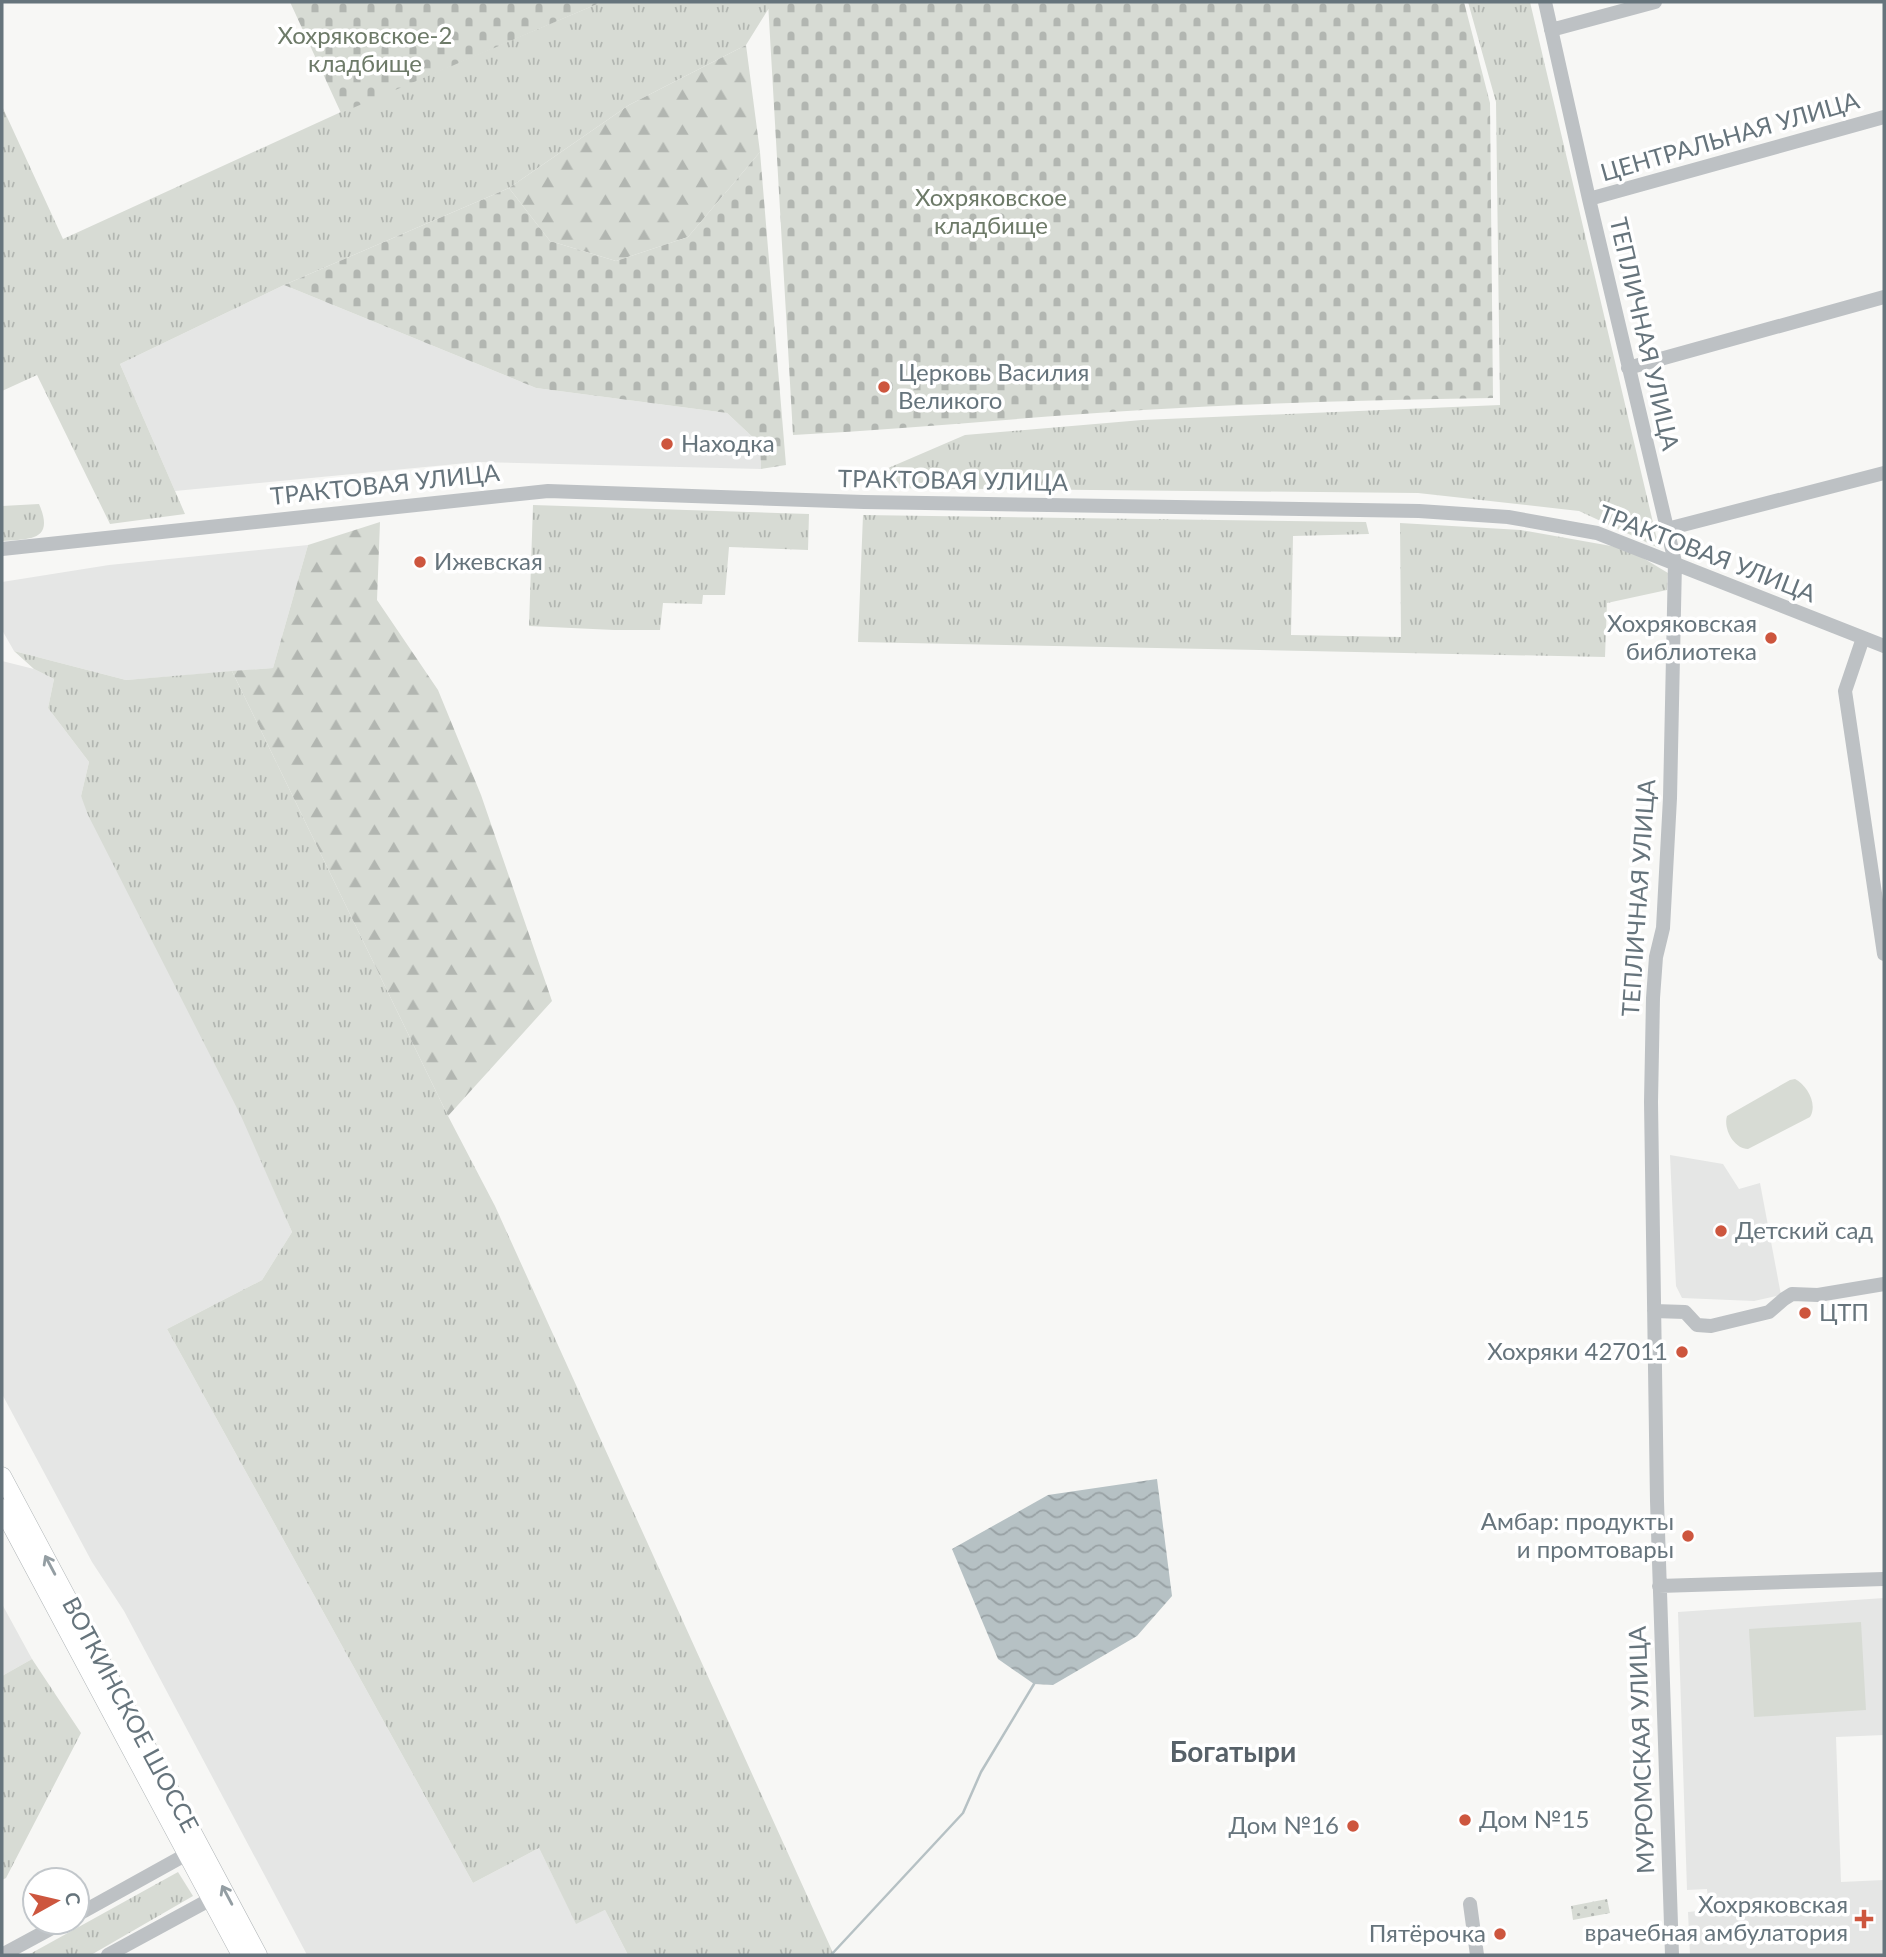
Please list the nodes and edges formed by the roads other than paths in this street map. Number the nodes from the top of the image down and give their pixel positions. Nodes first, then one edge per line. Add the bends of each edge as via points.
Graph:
1 (1545, 2) edge
2 (1655, 2) edge
3 (1551, 30) junction
4 (1884, 117) edge
5 (1589, 200) junction
6 (1884, 297) edge
7 (1628, 368) junction
8 (1884, 473) edge
9 (1667, 529) junction
10 (2, 549) edge
11 (1675, 562) junction
12 (1863, 638) junction
13 (1884, 646) edge
14 (1878, 877) edge
15 (1884, 954) edge
16 (1884, 1284) edge
17 (1654, 1311) junction
18 (2, 1476) edge
19 (2, 1508) edge
20 (1884, 1579) edge
21 (1659, 1586) junction
22 (187, 1854) junction
23 (211, 1899) junction
24 (1470, 1904) dead end
25 (91, 1906) edge
26 (37, 1936) edge
27 (2, 1955) edge
28 (108, 1955) edge
29 (241, 1955) edge
30 (258, 1955) edge
31 (1477, 1955) edge
32 (1672, 1955) edge

1 - 3 street, ТЕПЛИЧНАЯ УЛИЦА
2 - 3 street
3 - 5 street, ТЕПЛИЧНАЯ УЛИЦА
4 - 5 street, ЦЕНТРАЛЬНАЯ УЛИЦА
5 - 7 street, ТЕПЛИЧНАЯ УЛИЦА
6 - 7 street
7 - 9 street, ТЕПЛИЧНАЯ УЛИЦА
8 - 9 street
9 - 11 street, ТЕПЛИЧНАЯ УЛИЦА
10 - 11 street, ТРАКТОВАЯ УЛИЦА via 548,491 1508,517 1597,533
11 - 12 street, ТРАКТОВАЯ УЛИЦА
11 - 17 street, ТЕПЛИЧНАЯ УЛИЦА via 1665,902 1653,998
12 - 13 street, ТРАКТОВАЯ УЛИЦА
12 - 14 street via 1845,691
14 - 15 street
16 - 17 street via 1818,1295 1793,1294 1769,1312 1711,1326 1697,1325 1685,1312
17 - 21 street, ТЕПЛИЧНАЯ УЛИЦА
30 -> 18 main road, ВОТКИНСКОЕ ШОССЕ
19 - 22 main road, ВОТКИНСКОЕ ШОССЕ
20 - 21 street
21 - 32 street, МУРОМСКАЯ УЛИЦА
22 - 23 main road, ВОТКИНСКОЕ ШОССЕ
22 - 25 street
23 - 28 street
23 - 29 main road, ВОТКИНСКОЕ ШОССЕ
24 - 31 street
26 - 27 street

